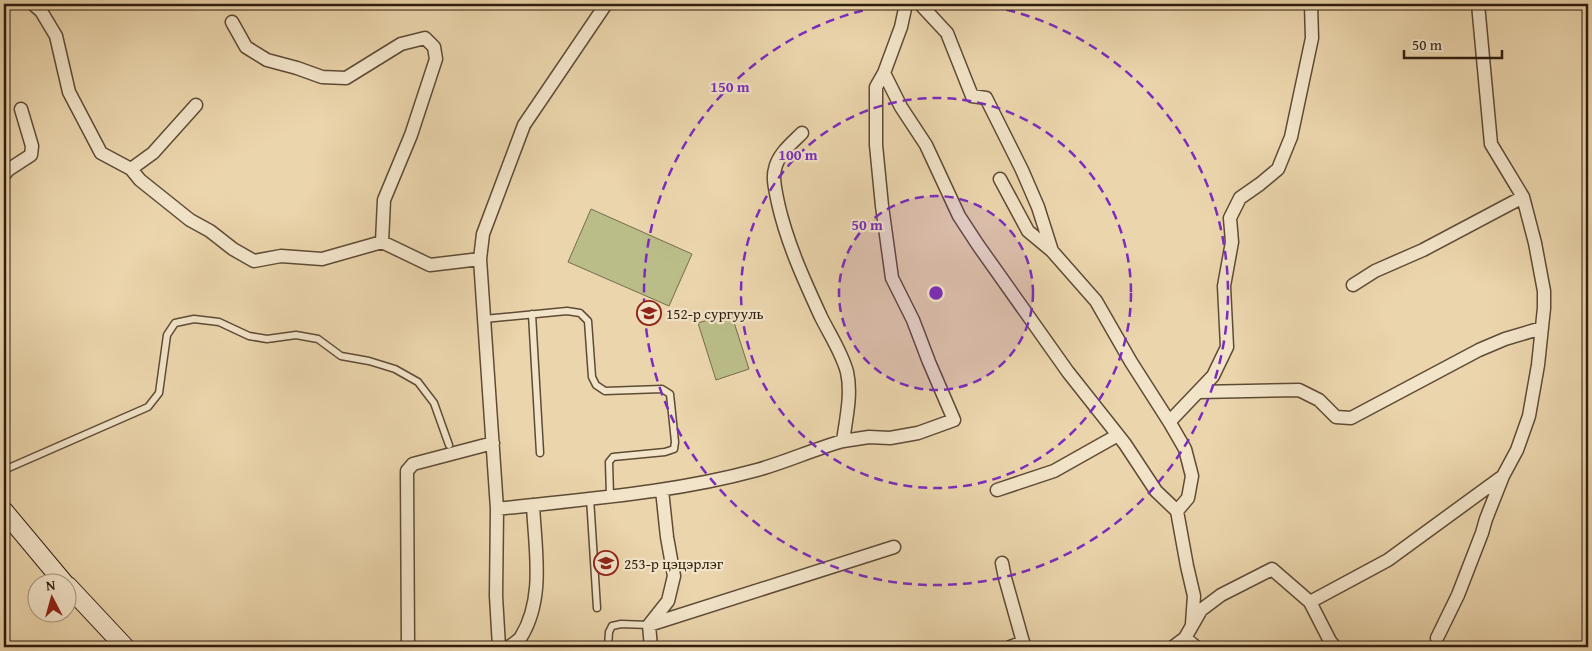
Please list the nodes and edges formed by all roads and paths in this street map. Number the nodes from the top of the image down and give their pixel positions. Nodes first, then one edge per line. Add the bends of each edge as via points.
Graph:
1 (33, 4) edge
2 (606, 4) edge
3 (906, 4) edge
4 (920, 4) edge
5 (1310, 4) edge
6 (1478, 4) edge
7 (232, 22) dead end
8 (884, 73) junction
9 (196, 105) dead end
10 (21, 108) dead end
11 (802, 133) dead end
12 (131, 169) junction
13 (4, 175) edge
14 (1000, 179) dead end
15 (1523, 197) junction
16 (382, 242) junction
17 (1052, 251) junction
18 (480, 259) junction
19 (1353, 285) dead end
20 (532, 314) junction
21 (484, 319) junction
22 (1542, 328) junction
23 (1198, 392) junction
24 (1170, 423) junction
25 (1118, 435) junction
26 (843, 441) junction
27 (493, 443) junction
28 (449, 445) dead end
29 (540, 454) dead end
30 (4, 470) edge
31 (1503, 476) junction
32 (662, 490) junction
33 (997, 490) dead end
34 (610, 496) junction
35 (590, 498) junction
36 (533, 505) junction
37 (498, 509) junction
38 (4, 510) edge
39 (1177, 511) junction
40 (894, 547) dead end
41 (1002, 563) dead end
42 (57, 574) edge
43 (78, 598) edge
44 (1310, 602) junction
45 (597, 608) dead end
46 (1192, 624) junction
47 (649, 625) junction
48 (1185, 638) junction
49 (1437, 638) dead end
50 (1024, 645) edge
51 (125, 647) edge
52 (408, 647) edge
53 (499, 647) edge
54 (509, 647) edge
55 (608, 647) edge
56 (651, 647) edge
57 (1010, 647) edge
58 (1173, 647) edge
59 (1196, 647) edge
60 (1335, 647) edge

1 - 12 street via 56,36 69,92 100,154
2 - 18 street via 524,125 483,234
3 - 8 street
4 - 17 street via 947,32 972,96 986,98 1035,200
5 - 23 street via 1312,38 1291,137 1278,168 1240,198 1230,218 1232,242 1224,286 1226,347 1213,376
6 - 15 street via 1491,144
7 - 16 street via 246,46 268,60 322,77 346,78 401,44 425,38 434,47 436,59 384,200
8 - 25 street via 913,128 926,145 958,216 1068,372
8 - 26 street via 876,87 876,145 892,278 954,420 918,433
9 - 12 street via 153,153
10 - 13 street via 32,146 31,155
11 - 26 street via 783,153 774,176 788,241 846,372 848,396
12 - 16 street via 190,220 254,261 281,256 322,259
14 - 17 street via 1028,231
15 - 19 street
15 - 22 street via 1536,243 1544,291
16 - 18 street via 430,265
17 - 24 street via 1096,301
18 - 21 street
20 - 21 lane
20 - 29 lane
20 - 34 lane via 567,311 580,313 588,321 592,377 596,385 605,391 662,389 670,394 674,449 613,457 609,462
21 - 27 street
22 - 23 street via 1479,350 1351,418 1336,417 1319,400 1299,390
22 - 31 street via 1529,416 1517,450
23 - 24 street
24 - 39 street via 1185,449 1192,476 1188,498
25 - 33 street via 1054,471
25 - 39 street via 1156,490
26 - 32 street via 757,470
27 - 37 street
27 - 52 street via 413,464 407,471
28 - 30 lane via 434,403 418,382 395,369 341,356 318,339 296,335 267,339 249,336 219,322 194,319 175,323 167,335 159,393 148,408
31 - 44 street via 1388,560
31 - 49 street via 1458,595
32 - 34 street
32 - 47 street via 674,576 668,600
34 - 35 street
35 - 36 street
35 - 45 lane
36 - 37 street
36 - 54 street via 537,583 530,616 520,639
37 - 53 street via 496,596
38 - 42 main road
39 - 46 street via 1194,596
40 - 47 street
41 - 50 street
43 - 51 main road
44 - 46 street via 1272,569 1221,595 1201,610
44 - 60 street
46 - 48 street
47 - 55 lane via 612,626
47 - 56 street
48 - 58 street
48 - 59 street
50 - 57 street

